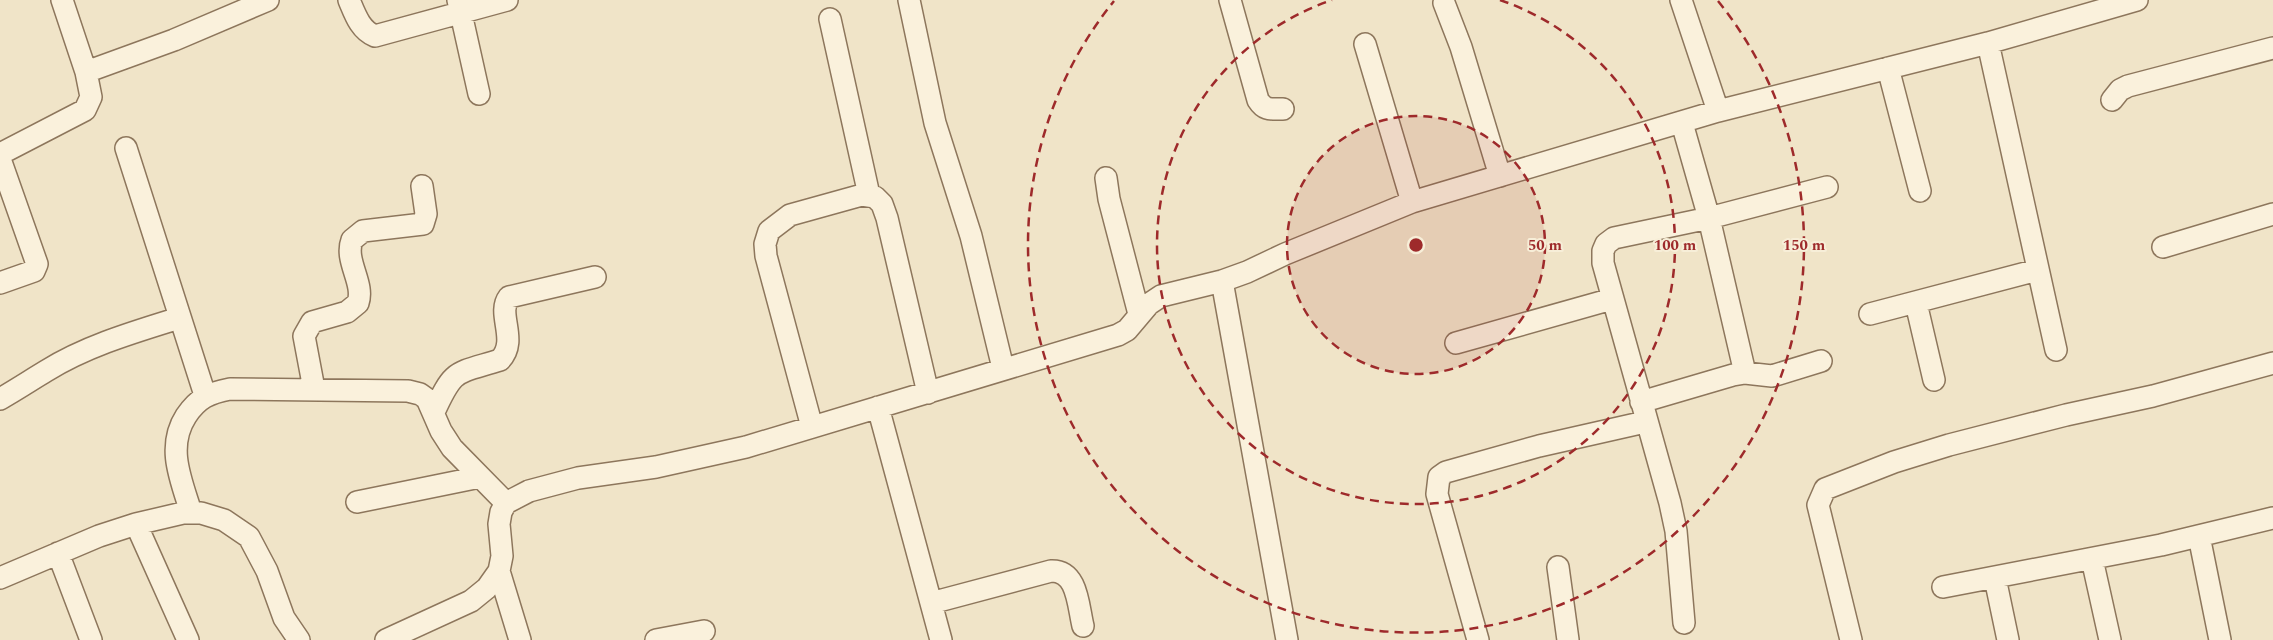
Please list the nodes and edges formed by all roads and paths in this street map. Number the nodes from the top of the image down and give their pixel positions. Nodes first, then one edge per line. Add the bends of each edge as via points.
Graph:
1 (62, 0) edge
2 (268, 0) edge
3 (349, 0) edge
4 (507, 0) edge
5 (909, 0) edge
6 (1230, 0) edge
7 (1680, 0) edge
8 (2137, 0) edge
9 (1444, 3) dead end
10 (459, 7) edge
11 (830, 19) dead end
12 (1988, 43) junction
13 (1365, 44) dead end
14 (2273, 48) edge
15 (1888, 68) junction
16 (86, 72) junction
17 (479, 94) dead end
18 (2112, 100) dead end
19 (1283, 109) dead end
20 (1718, 111) junction
21 (1682, 123) junction
22 (126, 148) dead end
23 (0, 154) edge
24 (0, 159) edge
25 (1500, 176) junction
26 (1106, 178) dead end
27 (422, 186) dead end
28 (1827, 187) dead end
29 (1920, 191) dead end
30 (869, 195) junction
31 (1412, 202) junction
32 (2273, 214) edge
33 (1709, 218) junction
34 (2163, 248) dead end
35 (2037, 270) junction
36 (595, 277) dead end
37 (1222, 281) junction
38 (0, 284) edge
39 (1612, 299) junction
40 (1916, 303) junction
41 (1139, 314) junction
42 (1870, 314) dead end
43 (179, 318) junction
44 (1456, 343) dead end
45 (2056, 350) dead end
46 (1821, 361) dead end
47 (2273, 363) edge
48 (1003, 368) junction
49 (1745, 373) junction
50 (1934, 380) dead end
51 (314, 389) junction
52 (928, 393) junction
53 (206, 395) junction
54 (0, 400) edge
55 (878, 407) junction
56 (434, 412) junction
57 (1643, 412) junction
58 (812, 427) junction
59 (480, 477) junction
60 (357, 502) dead end
61 (506, 503) junction
62 (191, 512) junction
63 (2273, 518) edge
64 (136, 524) junction
65 (2199, 536) junction
66 (58, 553) junction
67 (2092, 558) junction
68 (1558, 567) dead end
69 (499, 571) junction
70 (0, 578) edge
71 (1995, 578) junction
72 (1943, 587) dead end
73 (931, 603) junction
74 (1684, 623) dead end
75 (1083, 626) dead end
76 (704, 631) dead end
77 (91, 640) edge
78 (188, 640) edge
79 (299, 640) edge
80 (386, 640) edge
81 (520, 640) edge
82 (656, 640) edge
83 (941, 640) edge
84 (1287, 640) edge
85 (1478, 640) edge
86 (1568, 640) edge
87 (1851, 640) edge
88 (2008, 640) edge
89 (2110, 640) edge
90 (2220, 640) edge

1 - 16 street
2 - 16 street via 174,40
3 - 10 street via 360,23 375,36
4 - 10 street
5 - 48 street via 936,123 971,236
6 - 19 street via 1258,100 1269,110
7 - 20 street
8 - 12 street
9 - 25 street via 1461,47
10 - 17 street
11 - 30 street
12 - 15 street
12 - 35 street
13 - 31 street
14 - 18 street via 2128,86
15 - 20 street
15 - 29 street
16 - 23 street via 91,97 85,110
20 - 21 street
21 - 25 street
21 - 33 street
22 - 43 street
24 - 38 street via 37,264 34,271
25 - 31 street
26 - 41 street
27 - 51 street via 426,214 423,224 363,231 352,240 350,254 358,303 347,312 312,322 304,336
28 - 33 street
30 - 52 street via 882,204 887,218
30 - 58 street via 790,215 769,231 764,244
31 - 37 street
32 - 34 street
33 - 39 street via 1614,238 1606,244 1603,264
33 - 49 street
35 - 40 street
35 - 45 street
36 - 56 street via 509,297 506,305 509,345 504,356 455,375
37 - 41 street via 1161,296
37 - 84 street
39 - 44 street
39 - 57 street
40 - 42 street
40 - 50 street
41 - 48 street via 1127,330 1118,335
43 - 53 street
43 - 54 street via 126,334 72,358
46 - 49 street via 1772,376
47 - 87 street via 2153,396 2066,414 1949,445 1894,462 1826,489 1818,505
48 - 52 street
49 - 57 street via 1733,374
51 - 53 street via 230,389
51 - 56 street via 408,391 424,396
52 - 55 street
53 - 62 street via 191,408 176,436 178,470
55 - 58 street
55 - 73 street
56 - 59 street via 452,448
57 - 74 street via 1676,531
57 - 85 street via 1446,472 1439,477 1437,494
58 - 61 street via 746,447 656,467 578,478 538,488
59 - 60 street
59 - 61 street
61 - 69 street via 500,518 502,556
62 - 64 street
62 - 79 street via 224,520 249,538 267,571 284,618
63 - 65 street
64 - 66 street
64 - 78 street
65 - 67 street
65 - 90 street
66 - 70 street
66 - 77 street
67 - 71 street
67 - 89 street
68 - 86 street
69 - 80 street via 476,598
69 - 81 street
71 - 72 street
71 - 88 street
73 - 75 street via 1059,570 1070,578
73 - 83 street
76 - 82 street

